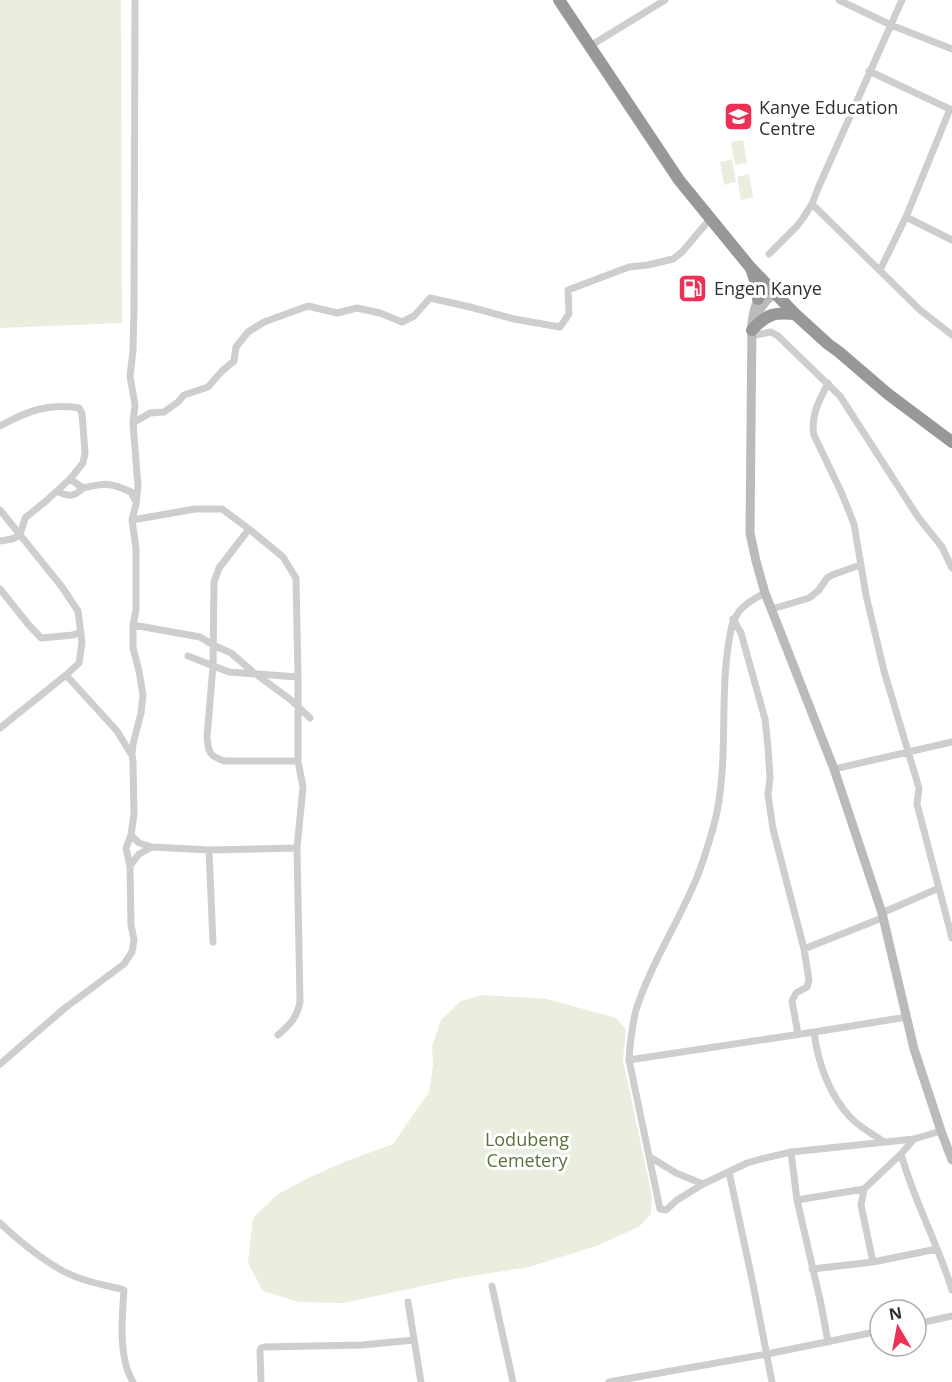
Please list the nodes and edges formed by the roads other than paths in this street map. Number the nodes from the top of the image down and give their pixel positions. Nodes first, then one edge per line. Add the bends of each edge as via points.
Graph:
1 (135, 0) edge
2 (559, 0) edge
3 (665, 0) edge
4 (839, 0) edge
5 (902, 0) edge
6 (891, 25) junction
7 (590, 46) junction
8 (952, 49) edge
9 (869, 71) junction
10 (951, 110) edge
11 (668, 162) junction
12 (812, 204) junction
13 (906, 217) junction
14 (710, 219) junction
15 (952, 240) edge
16 (770, 254) dead end
17 (750, 267) junction
18 (880, 270) junction
19 (775, 288) junction
20 (758, 299) junction
21 (795, 314) junction
22 (752, 330) junction
23 (952, 335) edge
24 (839, 352) junction
25 (828, 383) junction
26 (135, 405) junction
27 (150, 413) junction
28 (133, 423) junction
29 (0, 426) edge
30 (952, 442) edge
31 (70, 479) junction
32 (138, 486) junction
33 (83, 488) junction
34 (57, 491) junction
35 (131, 492) junction
36 (136, 504) junction
37 (0, 510) edge
38 (132, 520) junction
39 (249, 529) junction
40 (20, 535) junction
41 (0, 541) edge
42 (860, 565) junction
43 (952, 568) edge
44 (0, 589) edge
45 (765, 593) junction
46 (772, 609) junction
47 (734, 620) junction
48 (133, 625) junction
49 (81, 632) junction
50 (213, 645) junction
51 (188, 656) dead end
52 (213, 666) junction
53 (253, 672) junction
54 (66, 675) junction
55 (298, 677) junction
56 (298, 706) junction
57 (310, 718) dead end
58 (0, 728) edge
59 (117, 731) junction
60 (135, 737) junction
61 (952, 742) edge
62 (908, 753) junction
63 (132, 754) junction
64 (298, 761) junction
65 (834, 769) junction
66 (131, 835) junction
67 (152, 848) junction
68 (297, 848) junction
69 (209, 850) junction
70 (130, 866) junction
71 (939, 888) junction
72 (882, 915) junction
73 (952, 938) edge
74 (213, 942) dead end
75 (804, 949) junction
76 (907, 1017) junction
77 (814, 1032) junction
78 (798, 1034) junction
79 (278, 1035) dead end
80 (629, 1060) junction
81 (0, 1064) edge
82 (940, 1131) junction
83 (914, 1139) junction
84 (884, 1142) junction
85 (791, 1152) junction
86 (901, 1154) junction
87 (650, 1157) junction
88 (952, 1160) edge
89 (729, 1172) junction
90 (703, 1184) junction
91 (864, 1189) junction
92 (797, 1200) junction
93 (0, 1223) edge
94 (937, 1249) junction
95 (873, 1262) junction
96 (813, 1269) junction
97 (492, 1286) dead end
98 (952, 1290) edge
99 (408, 1302) dead end
100 (952, 1316) edge
101 (928, 1321) edge
102 (868, 1334) edge
103 (414, 1340) junction
104 (828, 1342) junction
105 (767, 1354) junction
106 (133, 1382) edge
107 (261, 1382) edge
108 (421, 1382) edge
109 (513, 1382) edge
110 (609, 1382) edge
111 (772, 1382) edge

1 - 26 street via 134,309 129,376
2 - 7 highway
3 - 7 street
4 - 6 street
5 - 6 street
6 - 8 street
6 - 9 street
7 - 11 highway
9 - 10 street
9 - 12 street
10 - 13 street
11 - 14 highway
11 - 19 highway
12 - 16 street
12 - 18 street
13 - 15 street
13 - 18 street
14 - 17 highway
14 - 27 street via 673,259 629,267 568,290 569,314 560,327 430,298 414,316 402,322 357,308 337,313 308,306 248,332 236,346 234,361 208,387 184,395 164,412
17 - 19 highway
17 - 20 highway
18 - 23 street
19 - 20 street
19 - 21 highway
19 - 22 street via 757,313
19 - 24 highway via 809,317
20 - 22 street
21 - 22 highway via 772,314
21 - 24 highway
22 - 25 street via 778,336
22 - 45 street via 750,533
24 - 30 highway
25 - 42 street via 812,427 854,524
25 - 43 street via 942,547
26 - 27 street
26 - 28 street
27 - 28 street
28 - 32 street
29 - 31 street via 19,415 51,406 79,408 86,453
31 - 33 street
31 - 34 street
32 - 35 street
32 - 36 street
33 - 34 street via 71,495
33 - 35 street via 105,483
34 - 40 street via 26,518
35 - 36 street
36 - 38 street
37 - 40 street
38 - 39 street via 195,509 222,509
38 - 48 street via 136,548
39 - 50 street via 216,575
39 - 55 street via 283,557 296,578
40 - 41 street
40 - 49 street via 62,586 78,612
42 - 46 street via 832,575 809,598
42 - 62 street via 884,672
44 - 49 street via 41,638
45 - 46 street
45 - 47 street via 743,606
46 - 65 street
47 - 75 street via 765,719 772,829
47 - 80 street via 724,696 722,779 714,824 697,878 636,1012
48 - 50 street via 200,637
48 - 60 street via 142,695
49 - 54 street via 79,663
50 - 52 street
50 - 53 street via 231,653
51 - 52 street
52 - 53 street via 229,672
52 - 64 street via 207,737 215,758
53 - 55 street
53 - 56 street
54 - 58 street
54 - 59 street
55 - 56 street
56 - 57 street
56 - 64 street
59 - 60 street
59 - 63 street
60 - 63 street
61 - 62 street
62 - 65 street
62 - 71 street
63 - 66 street
64 - 68 street via 303,787
65 - 72 street
66 - 67 street
66 - 70 street via 126,848
67 - 69 street
67 - 70 street via 139,854
68 - 69 street
68 - 79 street via 300,1002 298,1013
69 - 74 street
70 - 81 street via 132,952 124,964
71 - 72 street
71 - 73 street
72 - 75 street
72 - 76 street
75 - 78 street via 808,983 792,1001
76 - 77 street
76 - 82 street
77 - 78 street
77 - 84 street via 830,1089 849,1116
78 - 80 street
80 - 87 street
82 - 83 street
82 - 88 street
83 - 84 street
83 - 86 street
84 - 85 street
85 - 89 street
85 - 92 street
86 - 91 street
86 - 94 street
87 - 90 street
87 - 90 street via 660,1209 666,1210
89 - 90 street
89 - 105 street
91 - 92 street
91 - 95 street via 861,1205
92 - 96 street
93 - 106 street via 62,1270 80,1279 124,1290 121,1332
94 - 95 street
94 - 98 street
95 - 96 street
96 - 104 street
97 - 109 street
99 - 103 street
100 - 101 street
102 - 104 street
103 - 107 street via 264,1347 260,1350
103 - 108 street
104 - 105 street
105 - 110 street
105 - 111 street

